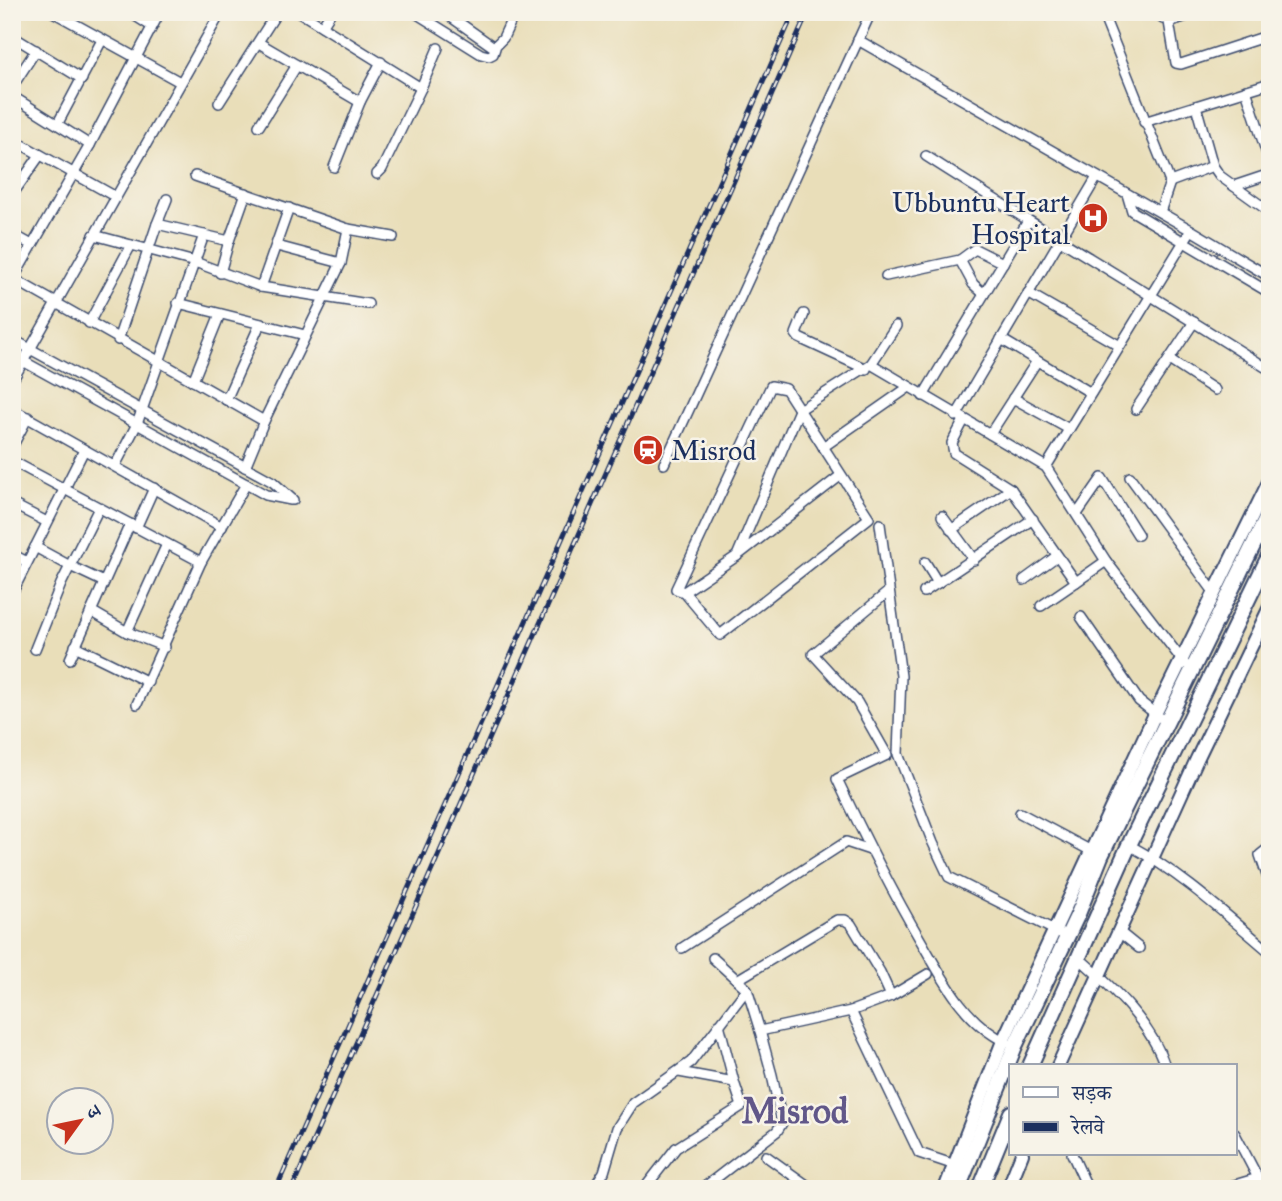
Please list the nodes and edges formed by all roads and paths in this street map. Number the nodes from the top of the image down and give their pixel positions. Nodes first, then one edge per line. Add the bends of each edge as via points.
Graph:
1 (129, 12) edge
2 (160, 12) edge
3 (221, 12) edge
4 (276, 12) edge
5 (299, 12) edge
6 (331, 12) edge
7 (414, 12) edge
8 (515, 12) edge
9 (871, 12) edge
10 (1102, 12) edge
11 (1198, 12) edge
12 (447, 13) edge
13 (58, 14) edge
14 (151, 26) junction
15 (322, 26) junction
16 (1270, 35) edge
17 (12, 36) edge
18 (102, 40) junction
19 (858, 40) junction
20 (259, 43) junction
21 (494, 47) junction
22 (438, 48) dead end
23 (36, 50) junction
24 (135, 58) junction
25 (381, 62) junction
26 (297, 65) junction
27 (82, 79) junction
28 (180, 82) junction
29 (1270, 83) edge
30 (12, 87) edge
31 (421, 88) junction
32 (1246, 90) junction
33 (12, 96) edge
34 (360, 102) junction
35 (219, 103) dead end
36 (1196, 106) junction
37 (1144, 122) junction
38 (58, 123) junction
39 (259, 126) dead end
40 (12, 139) edge
41 (90, 145) junction
42 (1267, 147) edge
43 (40, 155) junction
44 (926, 156) dead end
45 (1270, 163) edge
46 (1213, 166) junction
47 (334, 167) dead end
48 (74, 173) junction
49 (377, 174) dead end
50 (1270, 174) edge
51 (195, 176) dead end
52 (1097, 177) junction
53 (1170, 182) junction
54 (1234, 186) junction
55 (13, 191) edge
56 (246, 193) junction
57 (1128, 194) junction
58 (116, 197) junction
59 (167, 200) dead end
60 (289, 208) junction
61 (1160, 212) junction
62 (1270, 212) edge
63 (1027, 221) junction
64 (157, 224) junction
65 (348, 229) junction
66 (1192, 230) junction
67 (12, 234) edge
68 (94, 235) junction
69 (204, 235) junction
70 (393, 237) dead end
71 (229, 240) junction
72 (1059, 240) junction
73 (1184, 242) junction
74 (32, 245) junction
75 (131, 245) junction
76 (277, 246) junction
77 (148, 251) junction
78 (960, 260) junction
79 (195, 262) junction
80 (341, 262) junction
81 (1003, 263) junction
82 (220, 272) junction
83 (886, 276) dead end
84 (1270, 277) edge
85 (13, 278) edge
86 (261, 287) junction
87 (984, 293) junction
88 (1028, 293) junction
89 (1270, 293) edge
90 (1152, 295) junction
91 (324, 296) junction
92 (178, 303) junction
93 (55, 304) junction
94 (369, 304) dead end
95 (220, 314) junction
96 (804, 314) dead end
97 (1194, 322) junction
98 (89, 323) junction
99 (260, 324) junction
100 (896, 326) dead end
101 (305, 335) junction
102 (12, 339) edge
103 (1001, 339) junction
104 (118, 340) junction
105 (1120, 346) junction
106 (31, 349) junction
107 (12, 355) edge
108 (1169, 360) junction
109 (1037, 361) junction
110 (24, 362) junction
111 (159, 363) junction
112 (869, 367) junction
113 (1265, 367) dead end
114 (193, 381) junction
115 (12, 382) edge
116 (909, 387) junction
117 (1215, 390) dead end
118 (1091, 393) junction
119 (923, 396) junction
120 (1013, 398) junction
121 (226, 400) junction
122 (12, 409) edge
123 (1136, 409) dead end
124 (142, 410) junction
125 (800, 410) junction
126 (28, 417) junction
127 (960, 418) junction
128 (264, 421) junction
129 (137, 424) junction
130 (1069, 429) junction
131 (990, 434) junction
132 (12, 447) edge
133 (823, 447) junction
134 (84, 450) junction
135 (12, 461) edge
136 (664, 464) dead end
137 (115, 466) junction
138 (245, 467) junction
139 (1046, 467) junction
140 (840, 475) junction
141 (1130, 477) dead end
142 (1270, 480) edge
143 (246, 484) junction
144 (155, 488) junction
145 (64, 489) junction
146 (1011, 489) junction
147 (12, 504) edge
148 (99, 508) junction
149 (1270, 511) edge
150 (1077, 514) junction
151 (942, 516) dead end
152 (1033, 519) junction
153 (47, 522) junction
154 (880, 524) dead end
155 (133, 526) junction
156 (222, 527) junction
157 (951, 530) junction
158 (1138, 534) dead end
159 (167, 544) junction
160 (35, 547) junction
161 (12, 554) edge
162 (1270, 554) edge
163 (737, 556) junction
164 (1057, 556) junction
165 (974, 561) junction
166 (1106, 561) junction
167 (27, 562) junction
168 (201, 562) junction
169 (925, 562) dead end
170 (70, 566) junction
171 (1024, 580) dead end
172 (104, 582) junction
173 (1076, 582) junction
174 (938, 583) junction
175 (684, 592) junction
176 (888, 592) junction
177 (923, 592) dead end
178 (1214, 592) junction
179 (12, 593) edge
180 (1041, 606) dead end
181 (1270, 607) edge
182 (91, 611) junction
183 (1082, 617) dead end
184 (127, 632) junction
185 (75, 646) junction
186 (165, 647) junction
187 (35, 649) dead end
188 (70, 659) dead end
189 (1186, 665) junction
190 (148, 682) junction
191 (137, 704) dead end
192 (1161, 718) junction
193 (1020, 813) dead end
194 (1129, 845) junction
195 (1270, 847) edge
196 (870, 850) junction
197 (1096, 854) junction
198 (1153, 858) junction
199 (1270, 884) edge
200 (1118, 932) junction
201 (1061, 933) junction
202 (682, 948) dead end
203 (1139, 948) dead end
204 (1270, 952) edge
205 (713, 958) dead end
206 (1079, 958) junction
207 (929, 974) dead end
208 (1100, 976) junction
209 (737, 980) junction
210 (747, 989) junction
211 (891, 996) junction
212 (851, 1012) junction
213 (719, 1024) junction
214 (760, 1031) junction
215 (1009, 1043) junction
216 (1031, 1064) edge
217 (1059, 1064) edge
218 (1164, 1064) edge
219 (679, 1072) junction
220 (734, 1082) junction
221 (1009, 1119) edge
222 (1236, 1136) edge
223 (766, 1156) dead end
224 (1021, 1156) edge
225 (1073, 1156) edge
226 (960, 1167) junction
227 (1258, 1178) junction
228 (593, 1189) edge
229 (644, 1189) edge
230 (702, 1189) edge
231 (812, 1189) edge
232 (945, 1189) edge
233 (958, 1189) edge
234 (980, 1189) edge
235 (1008, 1189) edge
236 (1088, 1189) edge
237 (1221, 1189) edge
238 (1261, 1189) edge

1 - 14 street
2 - 14 street
3 - 28 street
4 - 20 street
5 - 15 street
6 - 15 street
7 - 21 street via 481,54 493,54
8 - 21 street
9 - 19 street
10 - 37 street
11 - 16 street via 1169,22 1176,63
12 - 21 street
13 - 18 street
14 - 24 street
15 - 25 street
17 - 23 street
18 - 24 street
18 - 27 street
19 - 52 street
19 - 136 street
20 - 26 street
20 - 35 street
22 - 31 street
23 - 27 street
23 - 30 street
24 - 28 street
24 - 41 street
25 - 31 street
25 - 34 street
26 - 34 street
26 - 39 street
27 - 38 street
28 - 58 street
29 - 32 street
31 - 49 street
32 - 36 street
32 - 42 street
33 - 38 street
34 - 47 street
36 - 37 street
36 - 46 street
37 - 53 street
38 - 41 street
40 - 43 street
41 - 48 street
42 - 45 street
43 - 48 street
43 - 55 street
44 - 63 street
46 - 53 street
46 - 54 street
48 - 58 street
48 - 74 street
50 - 54 street
51 - 56 street
52 - 57 street
52 - 72 street
53 - 61 street
54 - 62 street
56 - 60 street
56 - 71 street
57 - 61 street
57 - 73 street via 1132,212
58 - 68 street
59 - 64 street
60 - 65 street
60 - 76 street
61 - 66 street
63 - 72 street
63 - 81 street
64 - 69 street
64 - 77 street
65 - 70 street
65 - 80 street
66 - 73 street
66 - 84 street
67 - 74 street
68 - 75 street
68 - 93 street
69 - 71 street
69 - 79 street
71 - 82 street
72 - 88 street
72 - 90 street
73 - 89 street
73 - 90 street
74 - 85 street
75 - 77 street
75 - 98 street
76 - 80 street
76 - 86 street
77 - 79 street
77 - 104 street
78 - 81 street via 975,249
78 - 83 street
78 - 87 street via 973,284
79 - 82 street
79 - 92 street
80 - 91 street
81 - 87 street
82 - 86 street
85 - 93 street
86 - 91 street
87 - 119 street
88 - 103 street
88 - 105 street
90 - 97 street
90 - 105 street
91 - 94 street
91 - 101 street
92 - 95 street
92 - 111 street
93 - 98 street
93 - 106 street
95 - 99 street
95 - 114 street
96 - 112 street via 796,334 799,338
97 - 108 street
97 - 113 street
98 - 104 street
99 - 101 street
99 - 121 street
100 - 112 street
101 - 128 street
102 - 106 street
103 - 109 street
103 - 127 street
104 - 111 street
105 - 118 street
106 - 110 street
106 - 124 street
107 - 110 street
108 - 117 street
108 - 123 street
109 - 118 street
109 - 120 street
110 - 115 street
110 - 129 street
111 - 114 street
111 - 124 street
112 - 116 street
112 - 125 street
114 - 121 street
116 - 119 street
116 - 133 street
118 - 130 street
119 - 127 street
120 - 130 street
120 - 131 street
121 - 128 street
122 - 126 street
124 - 129 street
124 - 138 street
125 - 133 street
125 - 163 street
125 - 175 street via 786,389 771,386 676,589
126 - 132 street
126 - 134 street
127 - 131 street
127 - 146 street via 952,443 954,453
128 - 138 street
129 - 137 street
129 - 143 street
130 - 139 street
131 - 139 street
133 - 140 street
134 - 137 street
134 - 145 street
135 - 145 street
137 - 144 street
138 - 143 street via 273,482 293,500 267,495
139 - 150 street
140 - 163 street
140 - 175 street via 869,518 720,635
141 - 178 street
142 - 178 street
143 - 156 street
144 - 155 street
144 - 156 street
145 - 148 street
145 - 153 street
146 - 152 street
146 - 157 street
147 - 153 street
148 - 155 street
148 - 170 street
149 - 189 main road
150 - 158 street via 1102,478
150 - 166 street
151 - 157 street
152 - 164 street
152 - 165 street
153 - 160 street
154 - 176 street
155 - 159 street
155 - 172 street
156 - 168 street
157 - 165 street
159 - 168 street
159 - 184 street
160 - 167 street
160 - 170 street
161 - 167 street
162 - 194 main road
163 - 175 street
164 - 171 street
164 - 173 street
165 - 174 street
166 - 173 street
166 - 189 street
167 - 179 street
168 - 186 street
169 - 174 street
170 - 172 street
170 - 187 street
172 - 182 street
173 - 180 street
174 - 177 street
176 - 196 street via 813,654 857,702 887,755 837,779
176 - 201 street via 901,676 898,754 949,877
178 - 189 street
181 - 198 street
182 - 184 street
182 - 185 street
183 - 192 street via 1139,701
184 - 186 street
185 - 188 street
185 - 190 street
186 - 190 street
189 - 192 main road
190 - 191 street
192 - 197 main road
193 - 197 street
194 - 198 street
194 - 206 main road
195 - 199 street via 1260,856
196 - 202 street via 846,842
196 - 215 street via 967,1012 992,1035
197 - 201 main road
198 - 200 street
198 - 204 street
200 - 203 street
200 - 208 street
201 - 215 main road
205 - 209 street
206 - 208 street
206 - 216 main road
207 - 211 street
208 - 217 street
208 - 218 street via 1144,1025
209 - 210 street
209 - 211 street via 836,920 845,920 852,924
210 - 213 street
210 - 214 street
211 - 212 street
212 - 214 street
212 - 226 street via 919,1153
213 - 219 street
213 - 220 street
214 - 230 street via 782,1123
215 - 226 main road
219 - 220 street
219 - 228 street via 633,1102 617,1128 604,1172
220 - 229 street via 743,1106 676,1148
221 - 234 main road
222 - 227 street
223 - 231 street
224 - 235 street
225 - 236 street
226 - 232 street
226 - 233 main road
227 - 237 street
227 - 238 street

